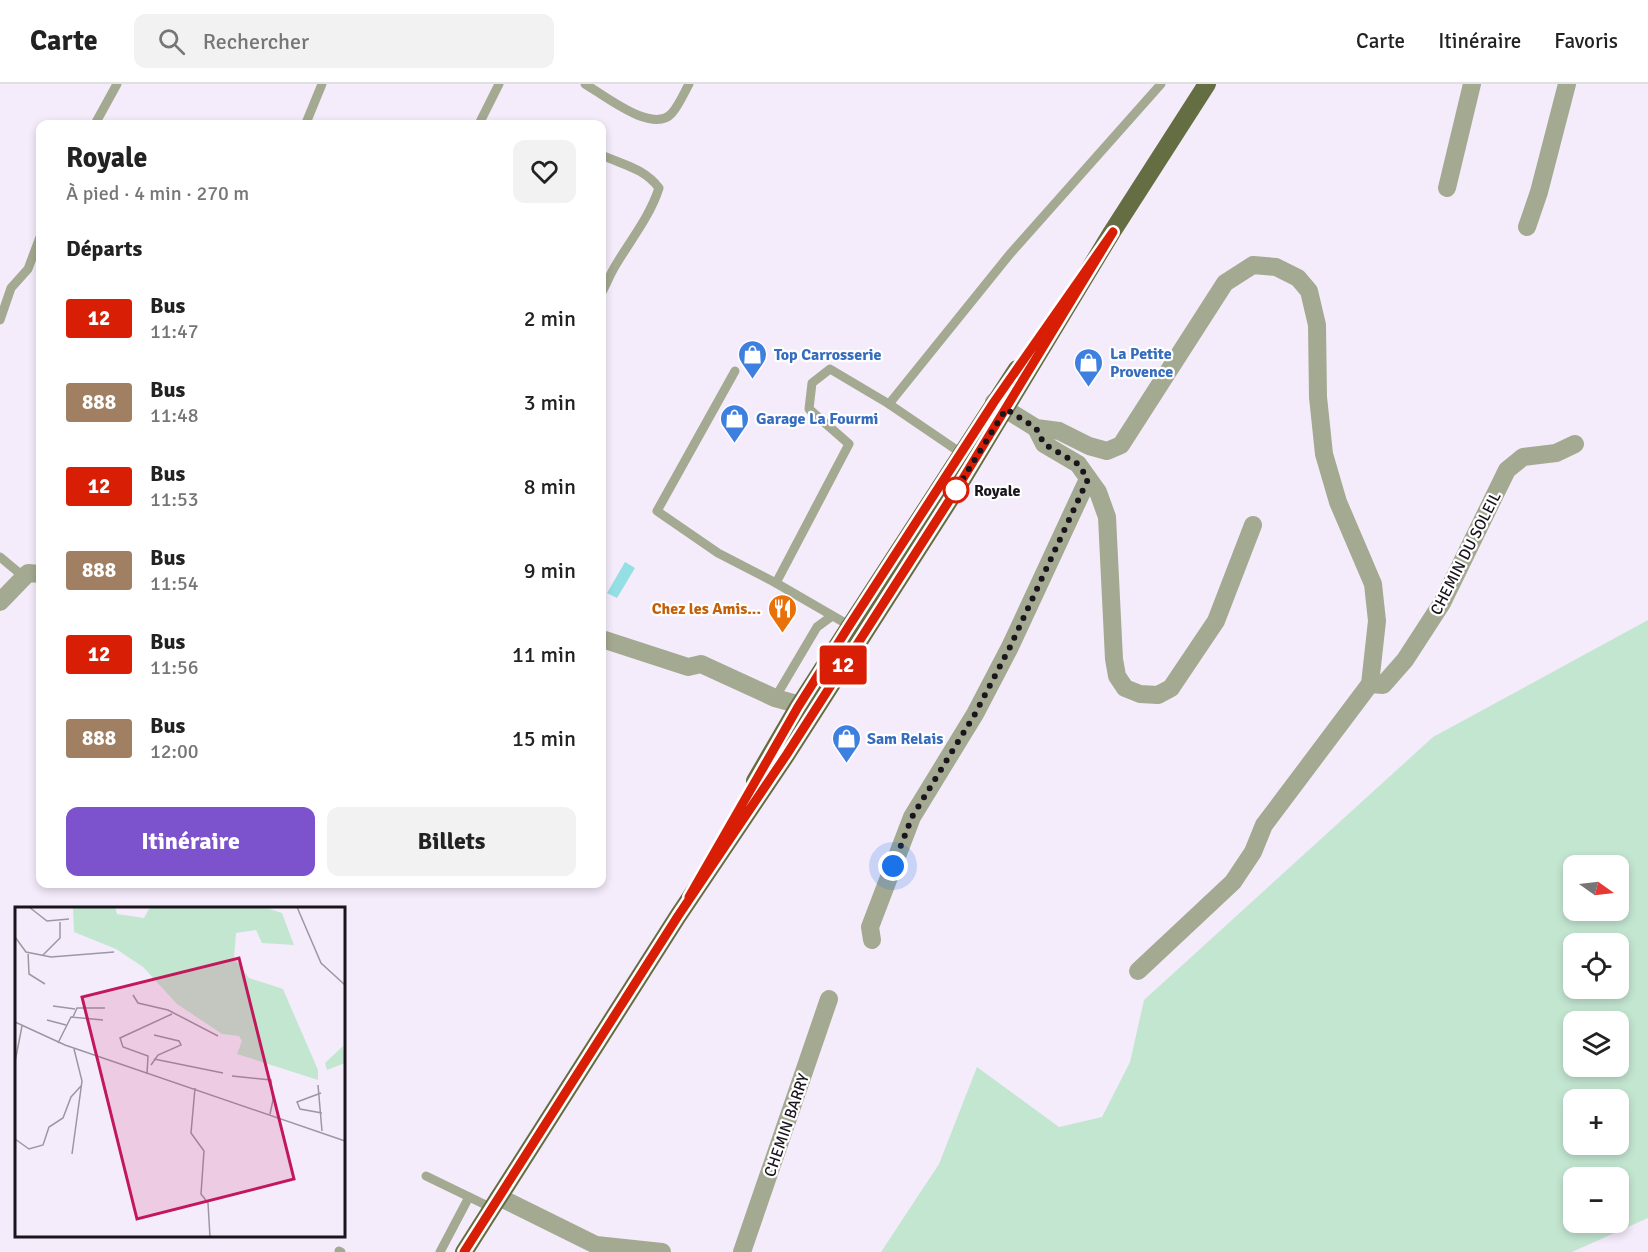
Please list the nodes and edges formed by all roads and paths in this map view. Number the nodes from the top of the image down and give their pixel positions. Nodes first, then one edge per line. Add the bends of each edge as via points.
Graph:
1 (117, 84) edge
2 (322, 84) edge
3 (499, 84) edge
4 (585, 84) edge
5 (688, 84) edge
6 (1161, 84) edge
7 (1207, 84) edge
8 (1472, 84) edge
9 (1567, 84) edge
10 (97, 120) edge
11 (307, 120) edge
12 (480, 120) edge
13 (606, 156) edge
14 (1447, 188) dead end
15 (1527, 227) dead end
16 (36, 248) edge
17 (606, 284) edge
18 (0, 320) edge
19 (735, 371) dead end
20 (889, 404) junction
21 (1000, 405) junction
22 (1036, 428) junction
23 (1575, 444) dead end
24 (967, 458) junction
25 (1088, 479) junction
26 (1253, 525) dead end
27 (0, 557) edge
28 (32, 575) edge
29 (776, 583) junction
30 (0, 602) edge
31 (832, 616) junction
32 (856, 630) junction
33 (606, 640) edge
34 (1371, 684) junction
35 (775, 698) junction
36 (805, 711) junction
37 (872, 940) dead end
38 (1138, 971) dead end
39 (829, 999) dead end
40 (426, 1176) dead end
41 (469, 1197) junction
42 (495, 1203) junction
43 (440, 1252) edge
44 (464, 1252) edge
45 (662, 1252) edge
46 (742, 1252) edge

1 - 10 lane
2 - 11 lane
3 - 12 lane
4 - 5 lane via 641,117 656,121 672,114
6 - 20 lane via 1010,254
7 - 21 main road
8 - 14 street
9 - 15 street
13 - 17 lane via 645,174 659,188 654,204
16 - 18 lane via 28,269 10,288
19 - 29 lane via 657,511 718,553
20 - 24 lane
20 - 29 lane via 830,369 812,383 809,409 849,444
21 - 22 street
21 - 24 main road
22 - 25 street via 1044,444 1078,464
22 - 34 street via 1059,431 1107,451 1121,445 1225,283 1253,265 1276,267 1298,278 1309,291 1317,325 1324,454 1338,502 1373,584 1377,621
23 - 34 street, CHEMIN DU SOLEIL via 1556,453 1523,457 1507,470 1442,603 1383,685
24 - 32 main road
25 - 26 street via 1098,492 1107,517 1117,676 1125,688 1140,694 1158,695 1172,688 1216,621
25 - 37 street via 1010,647 975,714 912,817 870,927
27 - 28 lane
28 - 30 street
29 - 31 lane
31 - 32 lane
31 - 35 lane via 817,627
32 - 36 main road
33 - 35 street via 688,667 701,664
34 - 38 street via 1264,825 1253,852 1233,882
35 - 36 street
36 - 42 main road
39 - 46 street, CHEMIN BARRY
40 - 41 lane
41 - 42 lane
41 - 43 lane
42 - 44 main road
42 - 45 street via 596,1245

